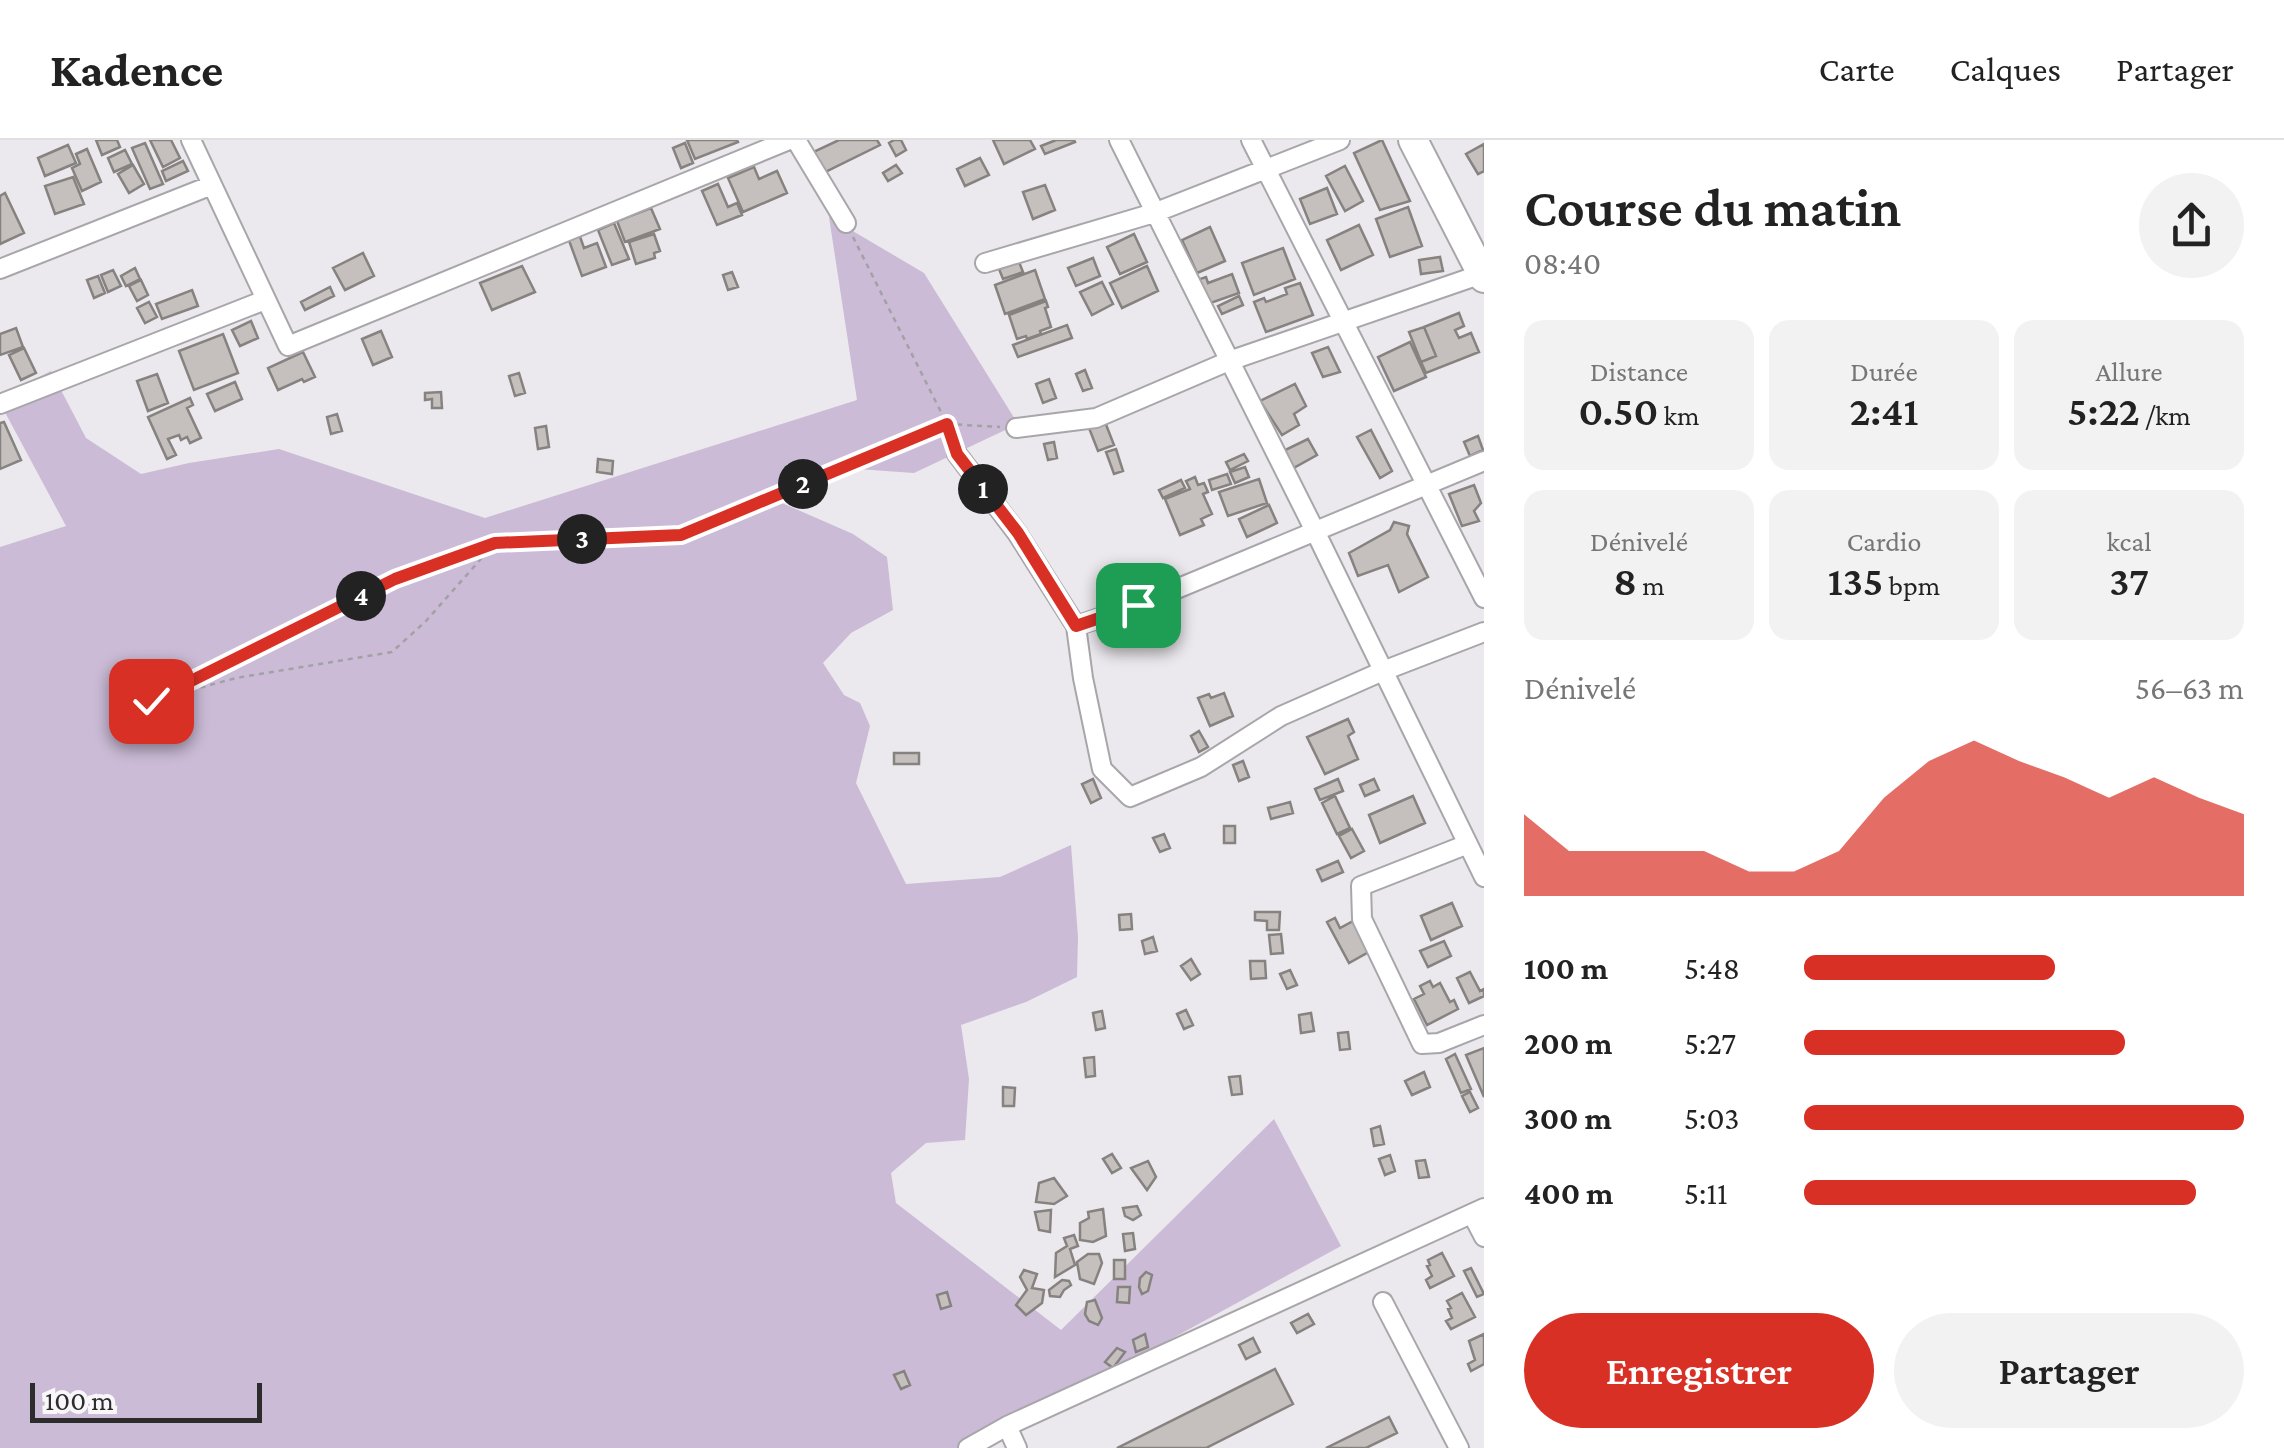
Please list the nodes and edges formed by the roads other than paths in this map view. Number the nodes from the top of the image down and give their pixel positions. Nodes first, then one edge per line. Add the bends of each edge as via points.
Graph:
1 (191, 140) edge
2 (793, 140) edge
3 (1119, 140) edge
4 (1250, 140) edge
5 (1340, 140) edge
6 (1413, 140) edge
7 (1266, 170) junction
8 (212, 185) junction
9 (1154, 213) junction
10 (846, 223) road end
11 (985, 263) dead end
12 (0, 269) edge
13 (1483, 275) edge
14 (265, 300) junction
15 (1342, 320) junction
16 (1229, 361) junction
17 (0, 404) edge
18 (1016, 428) road end
19 (957, 454) road end
20 (1484, 460) edge
21 (1426, 484) junction
22 (1314, 531) junction
23 (1484, 598) edge
24 (1076, 626) junction
25 (1484, 632) edge
26 (1383, 670) junction
27 (1468, 844) junction
28 (1484, 877) edge
29 (1484, 1026) edge
30 (1478, 1211) edge
31 (1484, 1236) edge
32 (1383, 1302) dead end
33 (1006, 1426) junction
34 (968, 1448) edge
35 (1017, 1448) edge
36 (1459, 1448) edge

1 - 8 street
2 - 10 street
2 - 14 street via 288,346
3 - 9 street
4 - 7 street
5 - 7 street
6 - 13 main road
7 - 9 street
7 - 15 street
8 - 12 street
8 - 14 street
9 - 11 street
9 - 16 street
13 - 15 street
14 - 17 street
15 - 16 street
15 - 21 street
16 - 18 street via 1096,418
16 - 22 street
19 - 24 street via 1018,533
20 - 21 street
21 - 22 street
21 - 23 street
22 - 24 street
22 - 26 street
24 - 26 street via 1102,768 1130,797 1201,767 1280,716
25 - 26 street
26 - 27 street
27 - 28 street
27 - 29 street via 1362,886 1362,918 1422,1044
30 - 31 street
30 - 33 street
32 - 36 street
33 - 34 street
33 - 35 street

